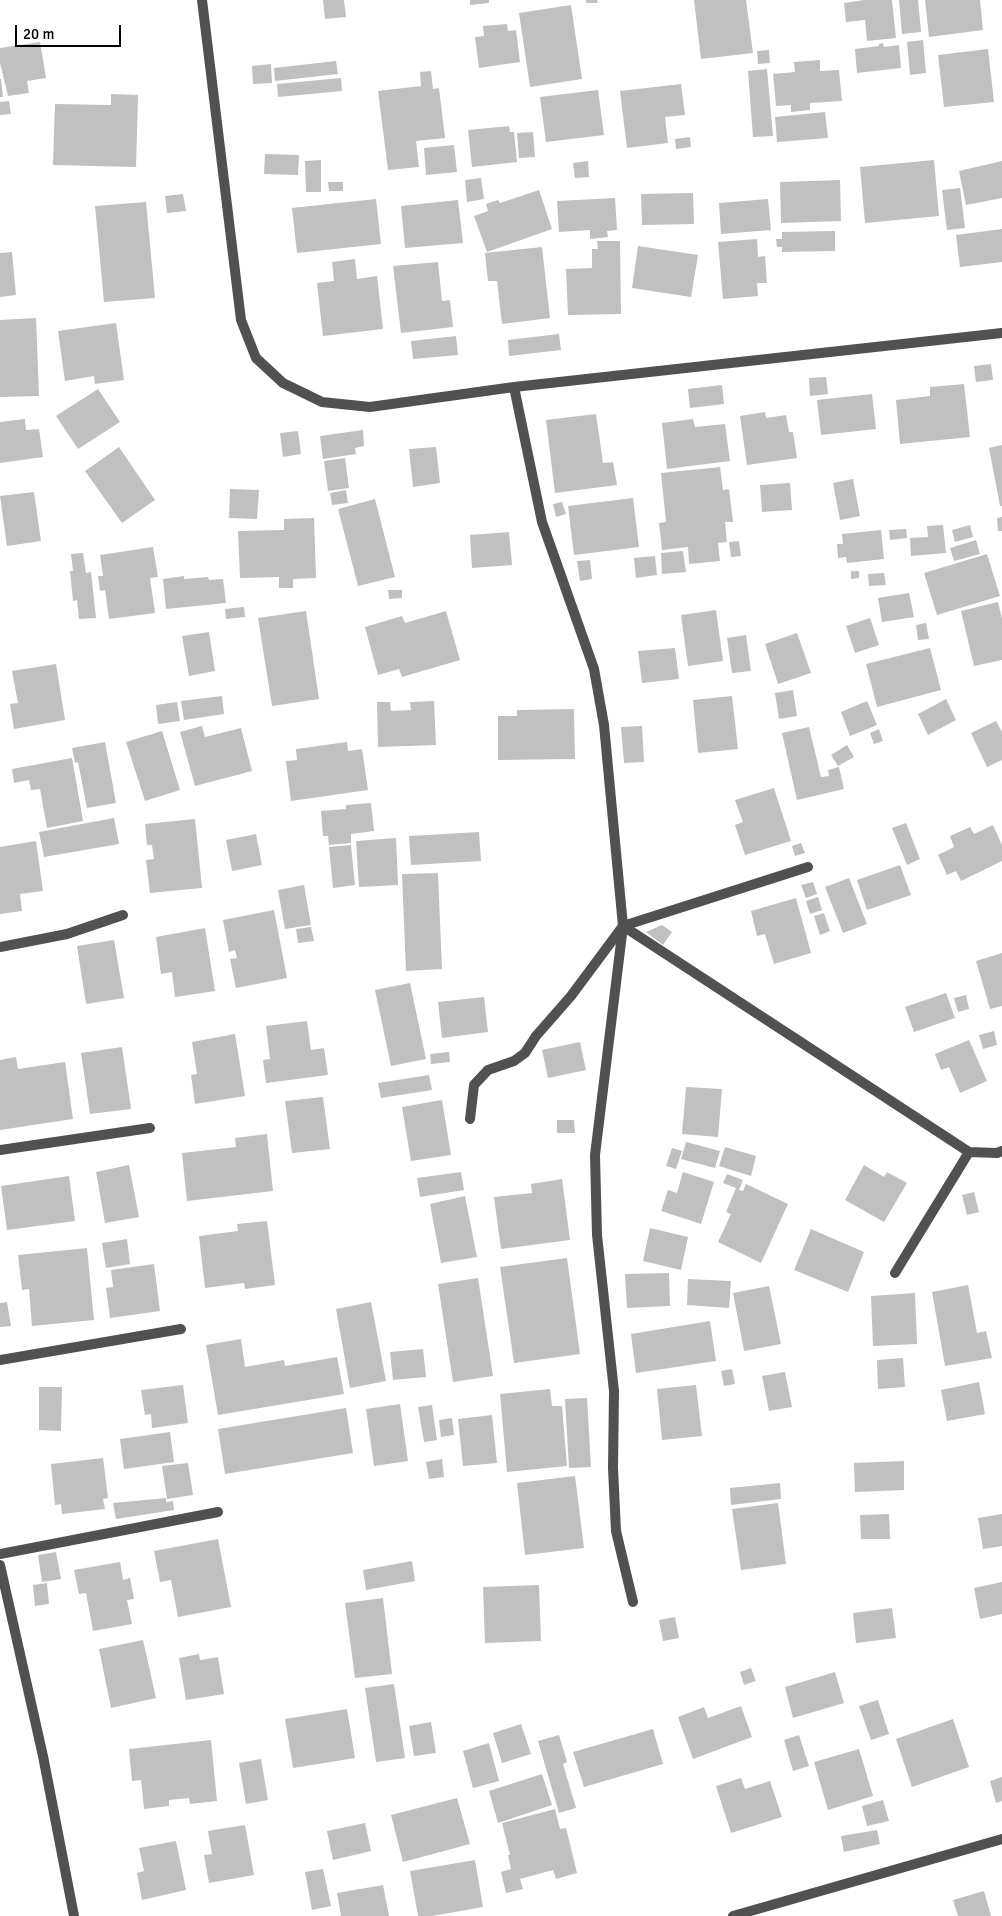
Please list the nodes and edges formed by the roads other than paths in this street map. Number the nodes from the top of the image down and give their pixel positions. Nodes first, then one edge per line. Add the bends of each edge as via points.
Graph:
1 (202, 0) edge
2 (1002, 333) edge
3 (514, 387) junction
4 (808, 867) dead end
5 (123, 915) dead end
6 (623, 926) junction
7 (0, 947) edge
8 (470, 1118) dead end
9 (150, 1128) dead end
10 (0, 1150) edge
11 (1002, 1151) edge
12 (969, 1152) junction
13 (895, 1273) dead end
14 (181, 1329) dead end
15 (0, 1360) edge
16 (218, 1512) dead end
17 (0, 1554) edge
18 (0, 1565) edge
19 (634, 1602) dead end
20 (1002, 1839) edge
21 (74, 1916) edge
22 (732, 1916) edge

1 - 3 street via 241,320 256,358 283,384 322,402 370,407
2 - 3 street
3 - 6 street via 542,522 594,669 604,725
4 - 6 street
5 - 7 street via 66,934
6 - 8 street via 525,1053 488,1070 474,1085
6 - 12 street
6 - 19 street via 595,1155 597,1235 614,1392 616,1531
9 - 10 street
11 - 12 street
12 - 13 street
14 - 15 street
16 - 17 street
18 - 21 street via 43,1756
20 - 22 street

